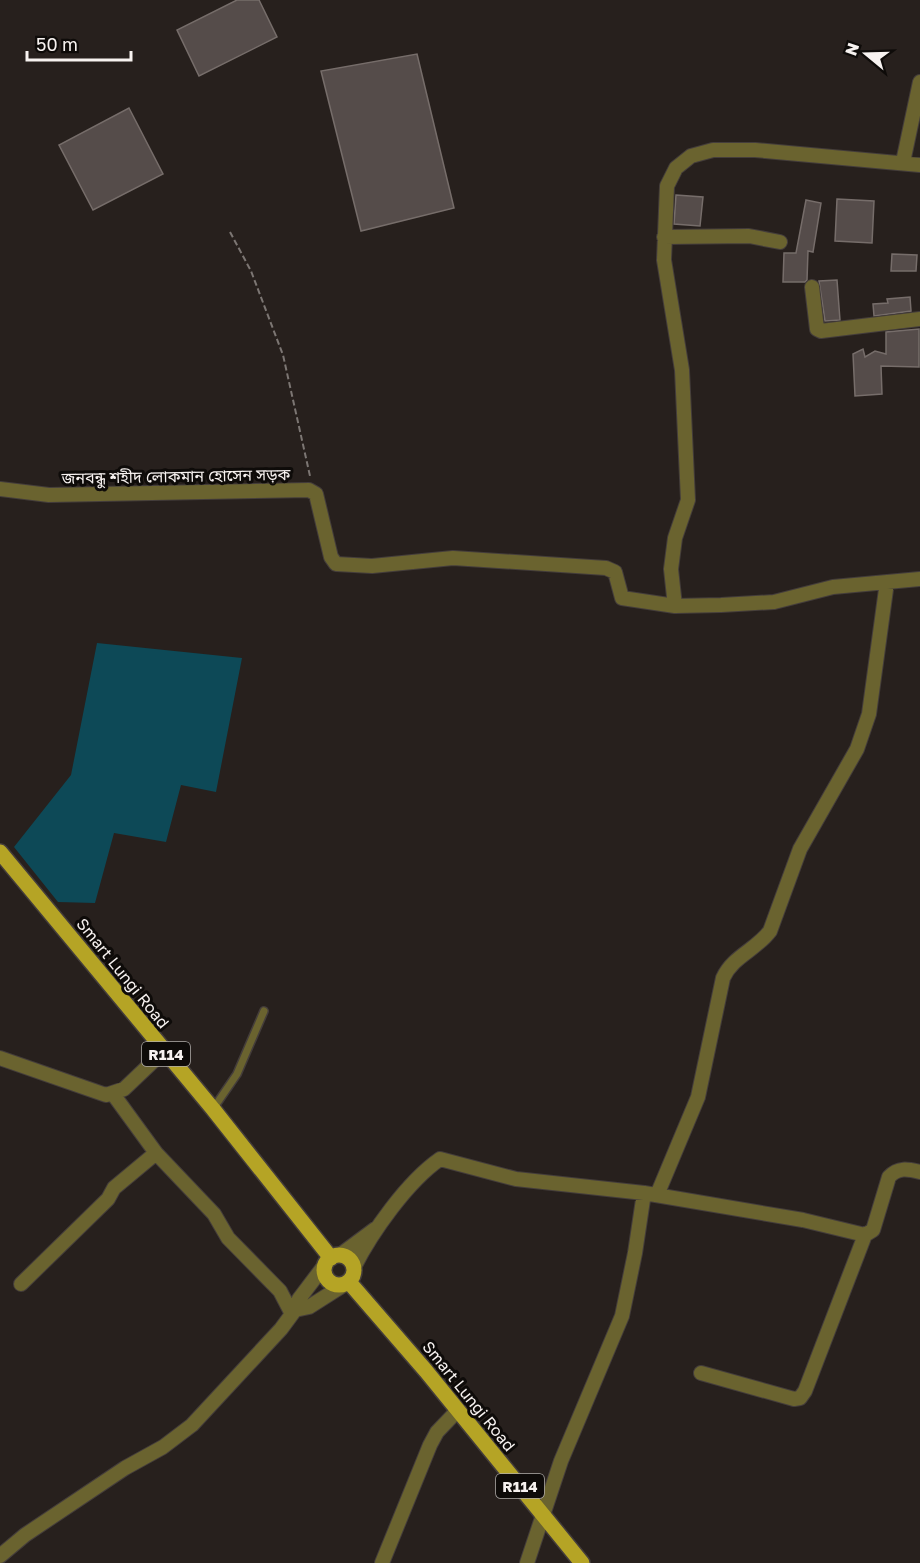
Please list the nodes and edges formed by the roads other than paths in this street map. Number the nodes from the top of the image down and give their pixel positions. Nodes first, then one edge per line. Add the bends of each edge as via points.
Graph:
1 (920, 82) edge
2 (903, 162) junction
3 (920, 165) edge
4 (664, 237) junction
5 (780, 242) dead end
6 (812, 287) dead end
7 (920, 319) edge
8 (0, 489) edge
9 (920, 579) edge
10 (887, 582) junction
11 (675, 606) junction
12 (0, 852) edge
13 (264, 1011) dead end
14 (164, 1052) junction
15 (0, 1058) edge
16 (113, 1094) junction
17 (213, 1109) junction
18 (156, 1153) junction
19 (920, 1172) edge
20 (650, 1194) junction
21 (382, 1224) junction
22 (865, 1235) junction
23 (332, 1259) junction
24 (348, 1278) junction
25 (21, 1284) dead end
26 (293, 1312) junction
27 (701, 1373) dead end
28 (458, 1410) junction
29 (544, 1516) junction
30 (0, 1556) edge
31 (382, 1563) edge
32 (527, 1563) edge
33 (582, 1563) edge

1 - 2 street
2 - 3 street
2 - 4 street via 755,150 713,150 691,156 676,168 667,186
4 - 5 street via 749,236
4 - 11 street via 670,311 682,370 688,500 670,569
6 - 7 street via 814,322 821,332
8 - 11 street, জনবন্ধু শহীদ লোকমান হোসেন সড়ক via 49,495 314,492 336,564 372,566 453,558 606,568 615,572 622,598
9 - 10 street, জনবন্ধু শহীদ লোকমান হোসেন সড়ক
10 - 11 street, জনবন্ধু শহীদ লোকমান হোসেন সড়ক via 833,587 774,602
10 - 20 street via 869,714 857,749 810,828 770,931 761,943 731,964 723,978 698,1097
12 - 14 main road, Smart Lungi Road / R114
13 - 17 lane via 237,1074
14 - 16 street via 134,1082
14 - 17 main road, Smart Lungi Road / R114
15 - 16 street via 100,1094
16 - 18 street
17 - 23 main road, Smart Lungi Road / R114
18 - 25 street via 114,1188 108,1199
18 - 26 street via 214,1214 228,1238 280,1291
19 - 22 street via 905,1169 889,1177 873,1230
20 - 21 street via 516,1179 440,1159 418,1178
20 - 22 street via 803,1220
20 - 29 street via 622,1316 561,1461
21 - 23 street
21 - 24 street
22 - 27 street via 800,1398
23 - 24 main road, R114 via 351,1260
23 - 24 main road, R114 via 327,1281 334,1285
23 - 26 street
24 - 26 street via 309,1307
24 - 28 main road, Smart Lungi Road / R114
26 - 30 street via 192,1425 24,1535
28 - 29 main road, Smart Lungi Road / R114
28 - 31 street via 430,1445
29 - 32 street
29 - 33 main road, Smart Lungi Road / R114

